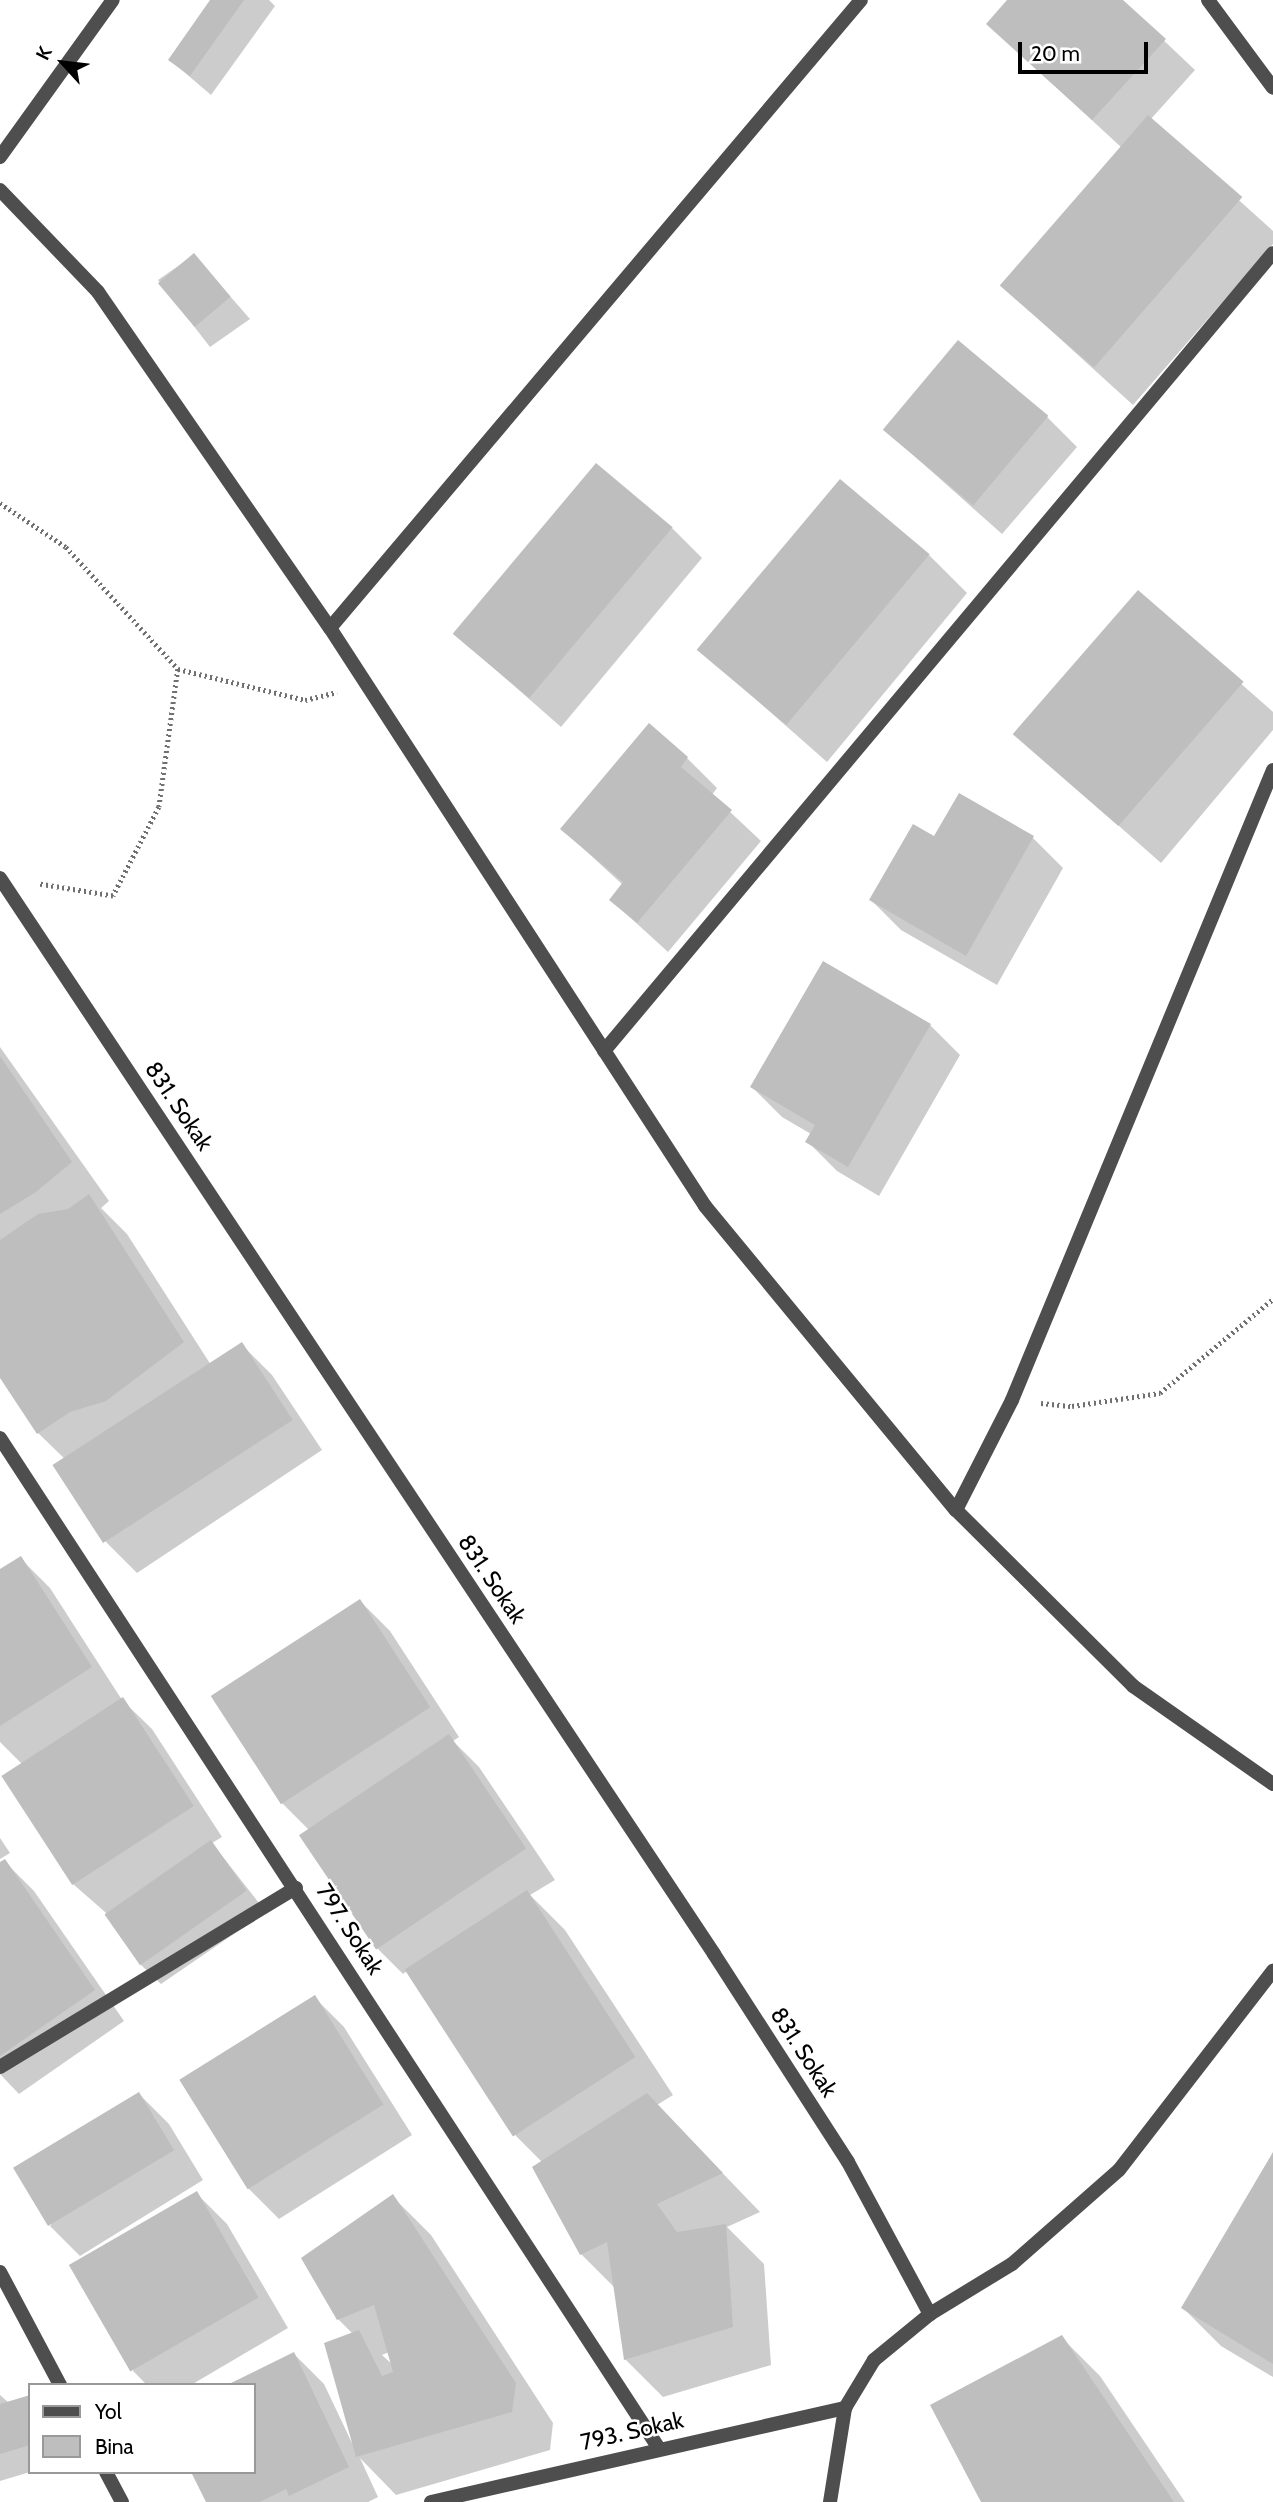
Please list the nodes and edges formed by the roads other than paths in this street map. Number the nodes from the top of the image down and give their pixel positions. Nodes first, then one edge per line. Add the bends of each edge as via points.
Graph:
1 (113, 0) edge
2 (861, 0) edge
3 (1208, 0) edge
4 (1273, 88) edge
5 (0, 157) edge
6 (0, 190) edge
7 (1273, 254) edge
8 (330, 628) junction
9 (1273, 770) edge
10 (0, 878) edge
11 (604, 1051) junction
12 (0, 1438) edge
13 (956, 1510) junction
14 (1273, 1784) edge
15 (296, 1888) junction
16 (1273, 1971) edge
17 (0, 2067) edge
18 (0, 2272) edge
19 (930, 2314) junction
20 (59, 2383) edge
21 (845, 2408) junction
22 (658, 2448) junction
23 (107, 2474) edge
24 (122, 2502) edge
25 (431, 2502) edge
26 (830, 2502) edge

1 - 5 street
2 - 8 street
3 - 4 street
6 - 8 street via 99,292
7 - 11 street
8 - 11 street
9 - 13 street via 1012,1400
10 - 19 street, 831. Sokak via 736,1989 848,2162
11 - 13 street via 705,1206
12 - 15 street, 797. Sokak
13 - 14 street via 1133,1686
15 - 17 street
15 - 22 street, 797. Sokak
16 - 19 street via 1119,2170 1012,2264
18 - 20 street
19 - 21 street via 874,2360
21 - 22 street, 793. Sokak
21 - 26 street
22 - 25 street, 793. Sokak
23 - 24 street

